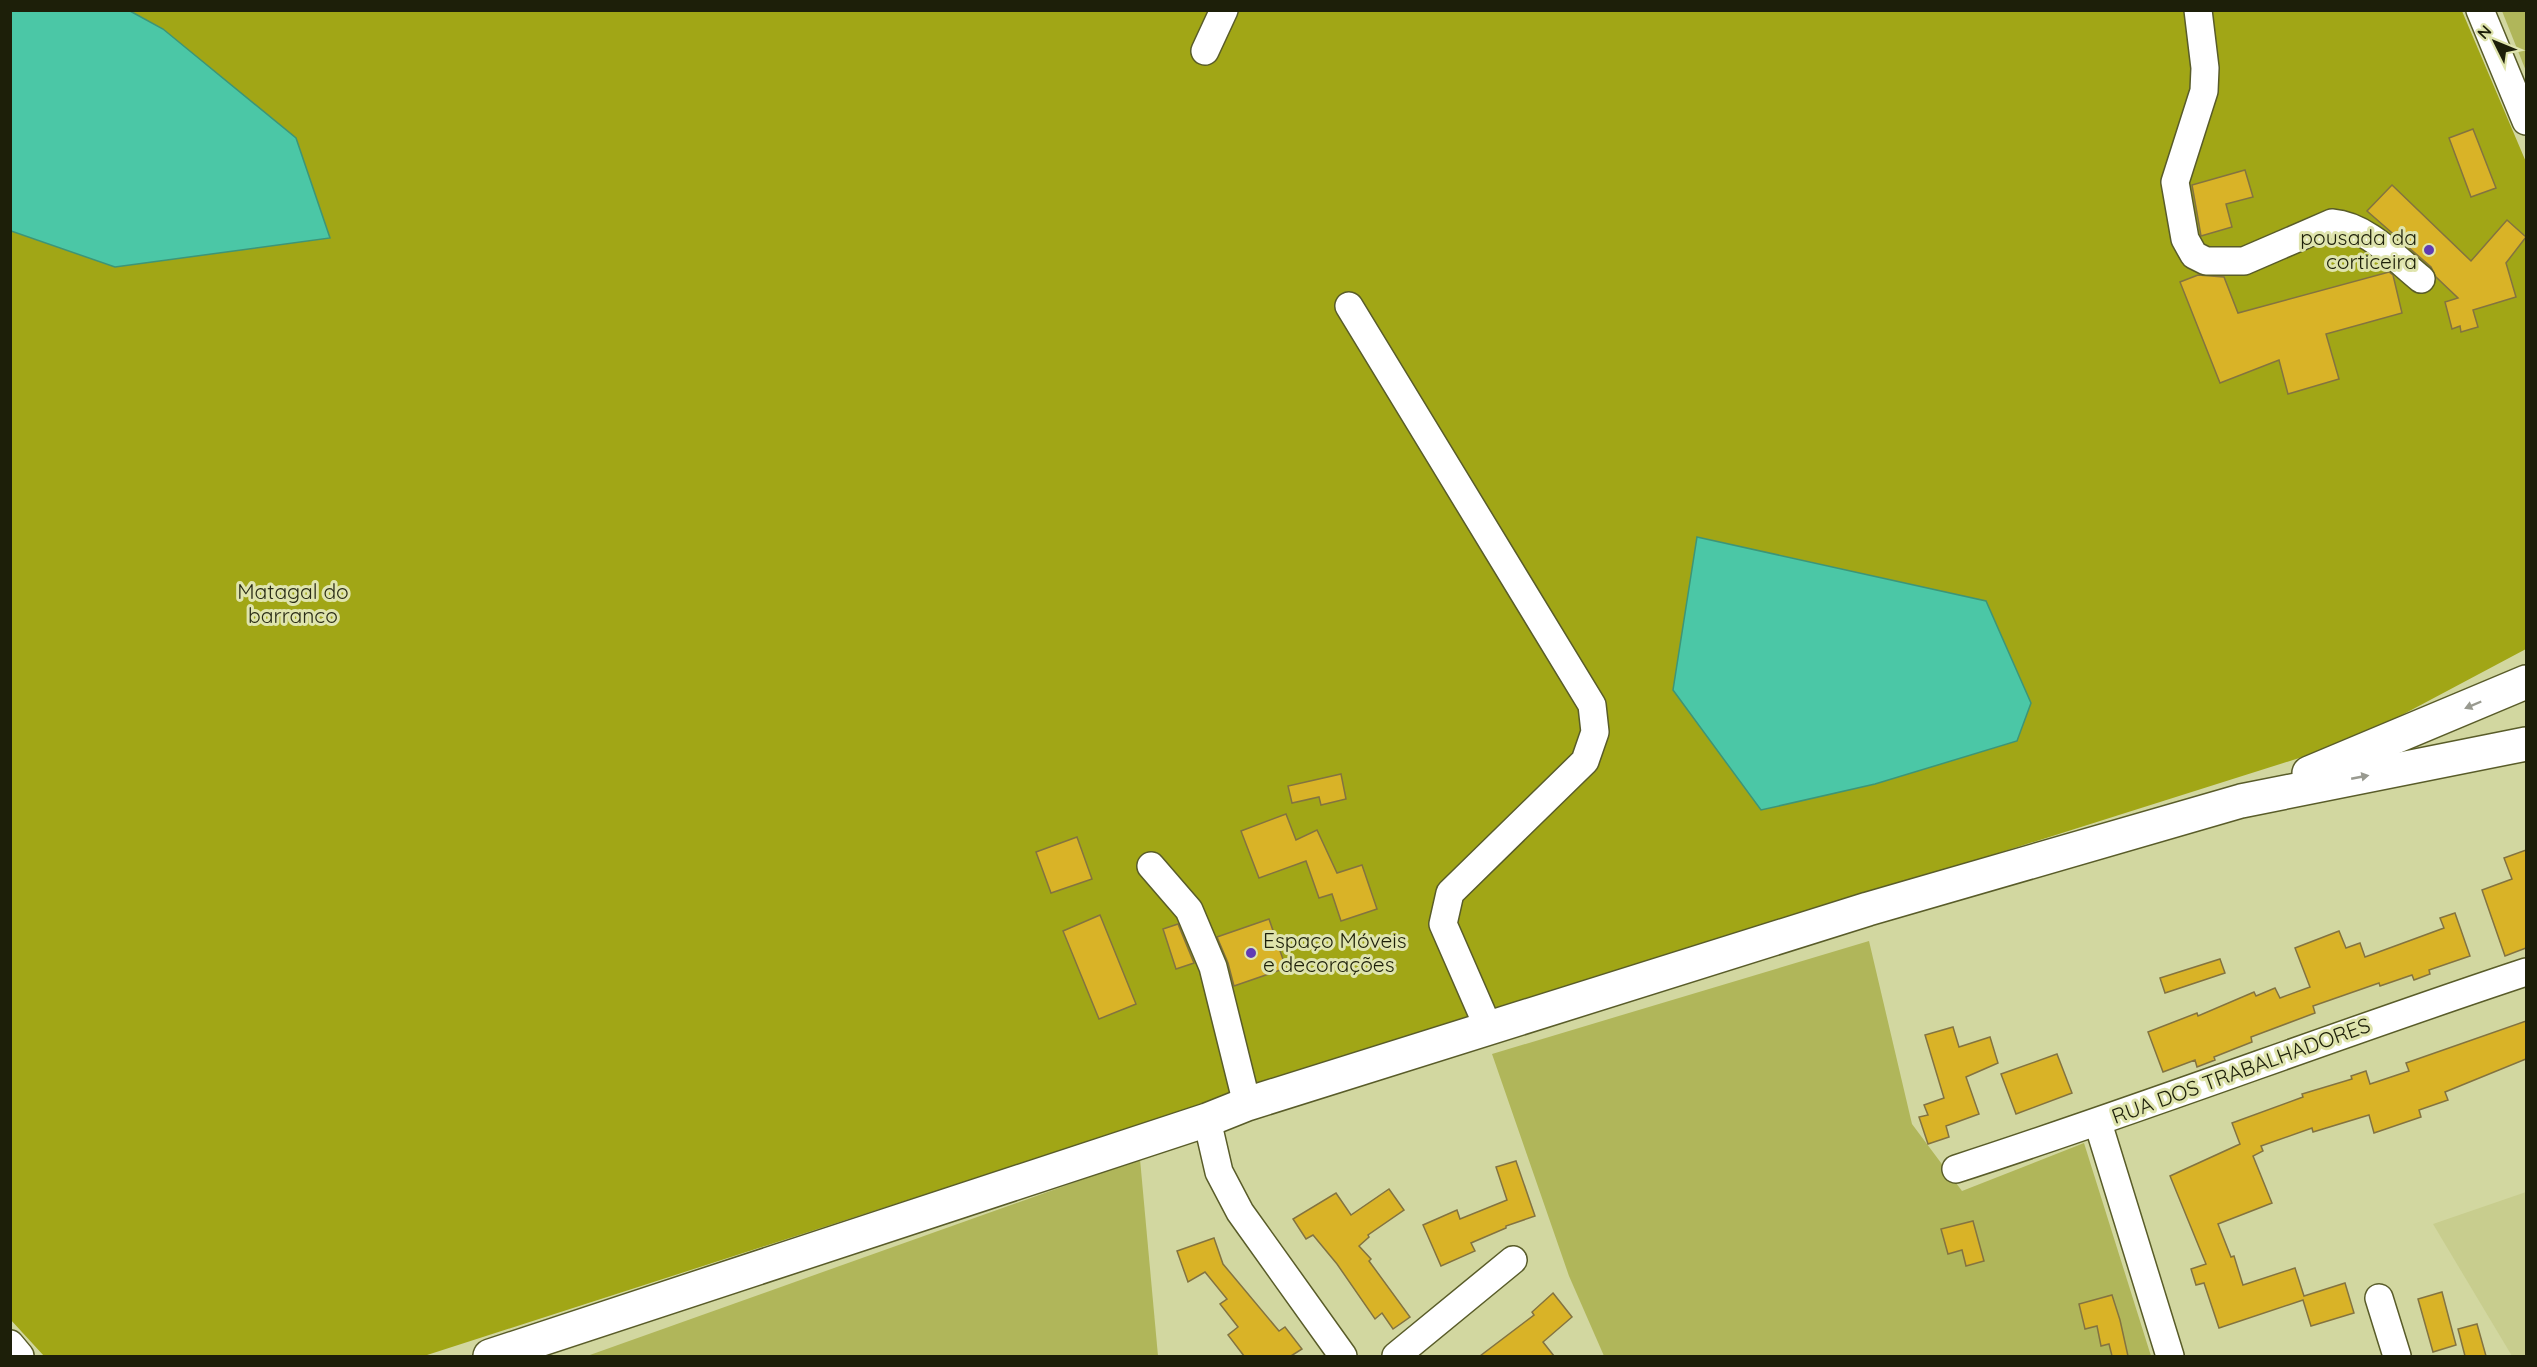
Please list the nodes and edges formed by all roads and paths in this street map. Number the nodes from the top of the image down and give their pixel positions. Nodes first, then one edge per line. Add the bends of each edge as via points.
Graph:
1 (1224, 10) edge
2 (2198, 10) edge
3 (2480, 10) edge
4 (1206, 51) dead end
5 (2526, 121) edge
6 (2421, 279) dead end
7 (1349, 306) dead end
8 (2526, 682) edge
9 (2526, 744) edge
10 (2241, 801) junction
11 (1151, 867) dead end
12 (2526, 972) edge
13 (1488, 1027) junction
14 (1247, 1104) junction
15 (1207, 1120) junction
16 (2098, 1123) junction
17 (1956, 1169) dead end
18 (1513, 1260) dead end
19 (2379, 1298) dead end
20 (10, 1344) edge
21 (20, 1356) edge
22 (490, 1356) edge
23 (1343, 1356) edge
24 (1396, 1356) edge
25 (2170, 1356) edge
26 (2397, 1356) edge

1 - 4 street
2 - 6 street via 2204,91 2175,182 2186,239 2194,255 2206,261 2244,261 2332,223 2347,224
3 - 5 street
7 - 13 street via 1592,705 1595,732 1585,761 1450,893 1443,924
8 -> 10 highway
10 -> 9 highway
10 - 13 highway via 1868,909
11 - 14 street via 1189,910 1213,967
12 - 16 street, RUA DOS TRABALHADORES
13 - 14 highway
14 - 15 highway
15 - 22 highway
15 - 23 street via 1219,1172 1240,1212
16 - 17 street, RUA DOS TRABALHADORES
16 - 25 street
18 - 24 street
19 - 26 street
20 - 21 street

